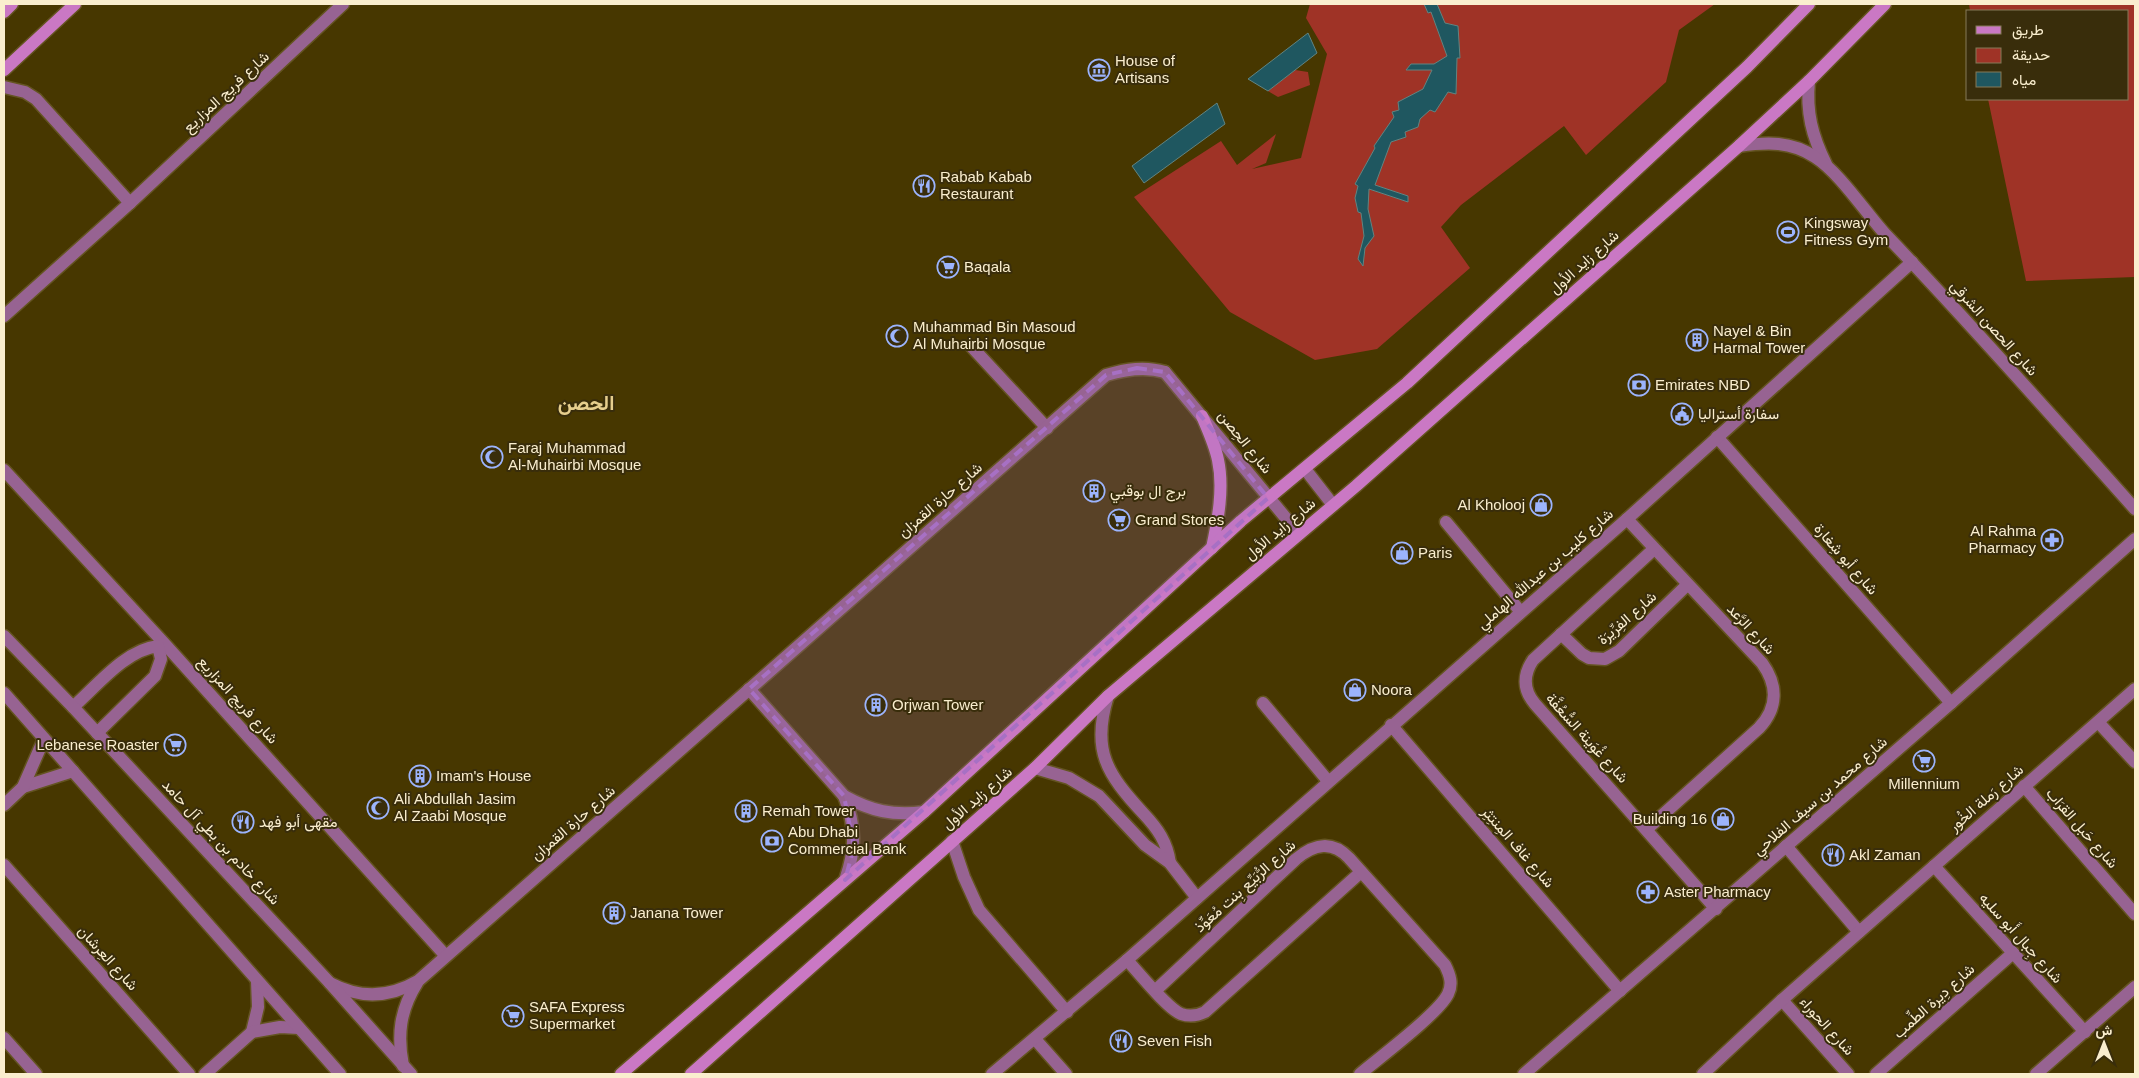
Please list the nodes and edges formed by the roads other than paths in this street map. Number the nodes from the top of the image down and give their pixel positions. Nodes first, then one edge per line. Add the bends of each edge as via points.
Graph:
1 (12, 4) edge
2 (75, 4) edge
3 (343, 4) edge
4 (1810, 4) edge
5 (1885, 4) edge
6 (4, 12) edge
7 (4, 70) edge
8 (1809, 80) junction
9 (4, 87) edge
10 (1739, 146) junction
11 (1829, 168) junction
12 (130, 203) junction
13 (1912, 262) junction
14 (4, 316) edge
15 (971, 346) dead end
16 (1165, 372) joint
17 (1202, 416) junction
18 (1047, 428) junction
19 (1717, 437) junction
20 (1304, 469) junction
21 (4, 470) edge
22 (1268, 498) junction
23 (1333, 505) junction
24 (2135, 509) edge
25 (1627, 519) junction
26 (1446, 522) dead end
27 (1299, 534) junction
28 (2135, 539) edge
29 (1212, 548) junction
30 (1654, 548) junction
31 (1687, 586) junction
32 (1520, 611) junction
33 (1561, 634) junction
34 (4, 636) edge
35 (749, 689) junction
36 (2135, 689) edge
37 (4, 693) edge
38 (1108, 696) junction
39 (1263, 703) dead end
40 (1951, 703) junction
41 (73, 708) junction
42 (2098, 722) junction
43 (1391, 725) junction
44 (97, 733) junction
45 (44, 739) junction
46 (2135, 762) edge
47 (1035, 768) junction
48 (72, 771) junction
49 (1328, 781) junction
50 (2024, 786) junction
51 (23, 787) junction
52 (844, 796) junction
53 (4, 804) edge
54 (924, 812) junction
55 (1647, 829) junction
56 (952, 841) junction
57 (1786, 846) junction
58 (1170, 863) junction
59 (4, 865) edge
60 (1934, 866) junction
61 (1361, 872) junction
62 (845, 880) junction
63 (1197, 898) junction
64 (1716, 909) junction
65 (2135, 914) edge
66 (1859, 932) junction
67 (2013, 953) junction
68 (446, 955) junction
69 (1127, 960) junction
70 (257, 981) junction
71 (328, 981) junction
72 (418, 981) junction
73 (2135, 987) edge
74 (1156, 990) junction
75 (1620, 991) junction
76 (1782, 1000) junction
77 (1067, 1012) junction
78 (299, 1028) junction
79 (252, 1032) junction
80 (2085, 1032) junction
81 (4, 1038) edge
82 (1035, 1039) junction
83 (407, 1070) edge
84 (36, 1074) edge
85 (189, 1074) edge
86 (205, 1074) edge
87 (340, 1074) edge
88 (621, 1074) edge
89 (691, 1074) edge
90 (992, 1074) edge
91 (1066, 1074) edge
92 (1360, 1074) edge
93 (1524, 1074) edge
94 (1703, 1074) edge
95 (1848, 1074) edge
96 (1876, 1074) edge
97 (2036, 1074) edge

1 - 6 main road
2 - 7 main road
3 - 12 street, شارع فريج المزاريع
4 - 20 main road, شارع زايد الأول via 1747,67 1407,383
5 - 8 main road, شارع زايد الأول
8 - 10 main road, شارع زايد الأول
8 - 11 street, شارع الحصن الشرقي via 1808,117
9 - 12 street via 36,99
10 - 11 street, شارع الحصن الشرقي via 1772,142 1788,144 1817,158
10 - 23 main road, شارع زايد الأول
11 - 13 street, شارع الحصن الشرقي
12 - 14 street, شارع فريج المزاريع
13 - 19 street, شارع كليب بن عبدالله الهاملي
13 - 24 street, شارع الحصن الشرقي
15 - 18 street
16 - 17 street, شارع الحِصن
16 - 18 street, شارع حارة القمزان via 1137,368 1106,375
17 - 22 street, شارع الحِصن
17 - 29 main road via 1220,474 1219,508
18 - 35 street, شارع حارة القمزان
19 - 25 street, شارع كليب بن عبدالله الهاملي
19 - 40 street, شارع أبو شِغارة
20 - 22 main road, شارع زايد الأول
20 - 23 street
21 - 68 street, شارع فريج المزاريع
22 - 27 street, شارع الحِصن
22 - 29 main road, شارع زايد الأول
23 - 27 main road, شارع زايد الأول
25 - 30 street, شارع الرَّعد
25 - 32 street, شارع كليب بن عبدالله الهاملي
26 - 32 street
27 - 38 main road, شارع زايد الأول
28 - 40 street, شارع محمد بن سيف الفلاحي
29 - 54 main road, شارع زايد الأول
30 - 31 street, شارع الرَّعد
30 - 33 street, شارع غُوَينة السُّعُفَّة
31 - 33 street, شارع الفِرِّيرَة via 1606,659 1582,654
31 - 55 street, شارع الرَّعد via 1768,672 1773,683 1774,702 1759,728
32 - 43 street, شارع كليب بن عبدالله الهاملي
33 - 55 street, شارع غُوَينة السُّعُفَّة via 1528,667 1525,682 1530,698
34 - 41 street, شارع خادم بن بطي آل حامد
35 - 52 street
35 - 68 street, شارع حارة القمزان
36 - 42 street, شارع رَملة الخُور
37 - 45 street
38 - 47 main road, شارع زايد الأول
38 - 58 street via 1100,725 1100,741 1108,770 1162,836
39 - 49 street
40 - 57 street, شارع محمد بن سيف الفلاحي
41 - 44 street, شارع خادم بن بطي آل حامد
41 - 44 street via 131,656 158,646 161,659 155,676
42 - 46 street
42 - 50 street, شارع رَملة الخُور
43 - 49 street, شارع كليب بن عبدالله الهاملي
43 - 75 street, شارع غاف المِنتِثِر
44 - 71 street, شارع خادم بن بطي آل حامد
45 - 48 street
45 - 51 street
47 - 56 main road, شارع زايد الأول
47 - 58 street via 1085,786 1112,808 1149,849
48 - 51 street
48 - 70 street
49 - 63 street, شارع كليب بن عبدالله الهاملي
50 - 60 street, شارع رَملة الخُور
50 - 65 street, شارع حَبل القرَاب
51 - 53 street
52 - 54 street via 882,812
52 - 62 street via 850,812 854,847
54 - 62 main road, شارع زايد الأول
55 - 64 street, شارع غُوَينة السُّعُفَّة
56 - 77 street via 979,910
56 - 89 main road, شارع زايد الأول
57 - 64 street, شارع محمد بن سيف الفلاحي
57 - 66 street
58 - 63 street
59 - 85 street, شارع العِرشان
60 - 66 street, شارع رَملة الخُور
60 - 67 street, شارع جِبال أَبو سليه
61 - 74 street via 1205,1012 1182,1015
61 - 74 street, شارع الرُّبَيِّع بِنت مُعَوِّذ via 1333,846 1326,844 1310,849
61 - 92 street, شارع الرُّبَيِّع بِنت مُعَوِّذ via 1445,965 1451,983 1448,994 1436,1010
62 - 88 main road, شارع زايد الأول
63 - 69 street, شارع كليب بن عبدالله الهاملي
64 - 75 street, شارع محمد بن سيف الفلاحي
66 - 76 street, شارع رَملة الخُور
67 - 80 street, شارع جِبال أَبو سليه
67 - 96 street, شارع دِيرة الطِّمب
68 - 72 street, شارع حارة القمزان
69 - 74 street
69 - 77 street, شارع كليب بن عبدالله الهاملي
70 - 78 street
70 - 79 street via 258,1007
71 - 72 street, شارع حارة القمزان via 342,989 373,996 404,989
71 - 83 street, شارع خادم بن بطي آل حامد
72 - 83 street, شارع حارة القمزان via 402,1013 400,1048
73 - 80 street
75 - 93 street, شارع محمد بن سيف الفلاحي
76 - 94 street, شارع رَملة الخُور
76 - 95 street, شارع الحوراء
77 - 82 street, شارع كليب بن عبدالله الهاملي
78 - 79 street via 280,1027
78 - 87 street
79 - 86 street
80 - 97 street
81 - 84 street
82 - 90 street, شارع كليب بن عبدالله الهاملي
82 - 91 street

